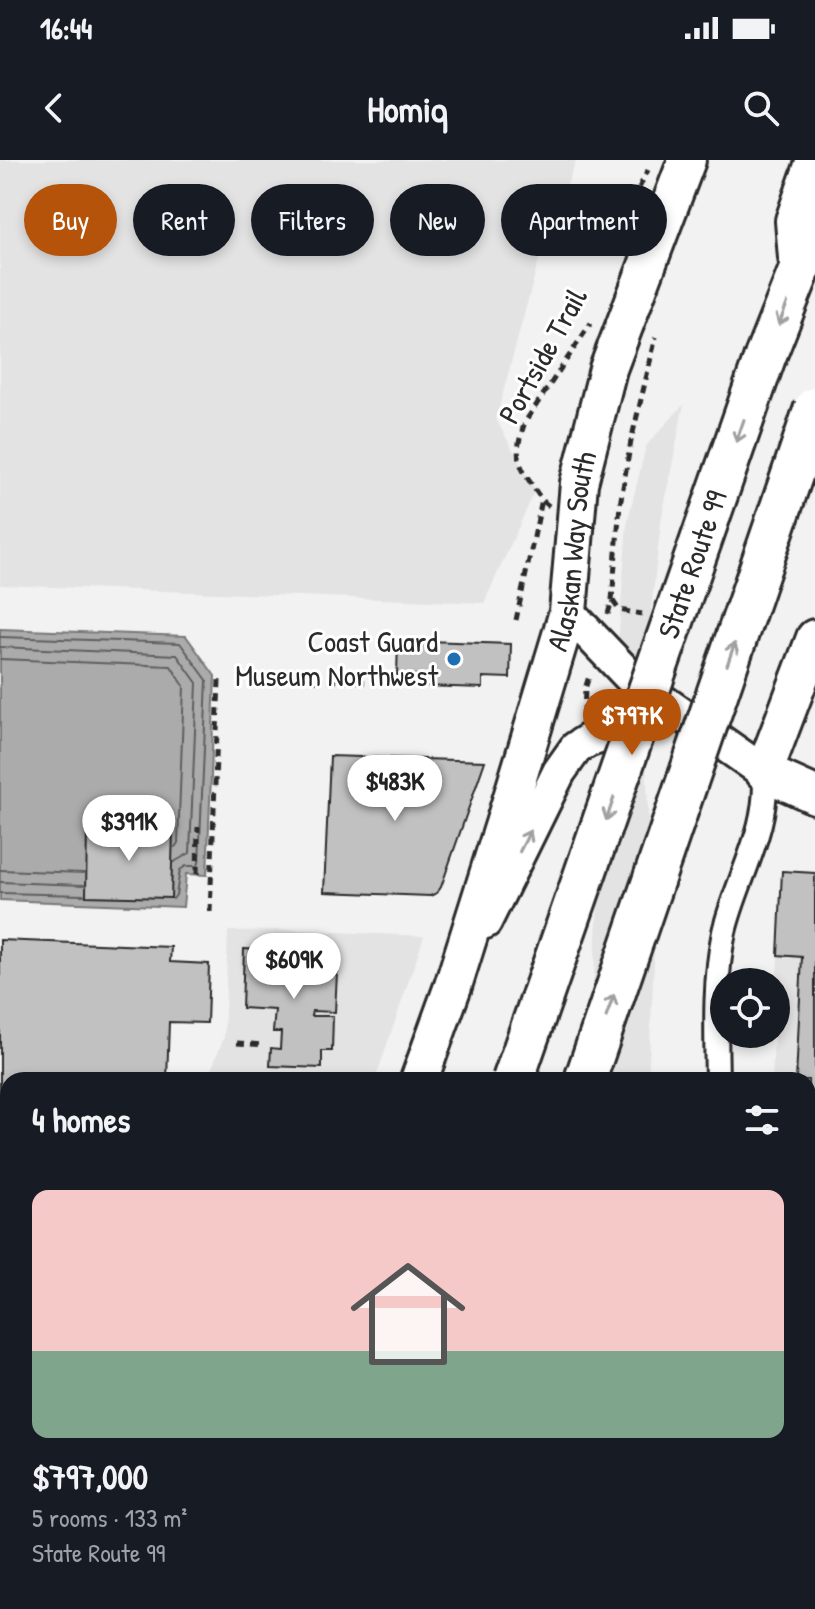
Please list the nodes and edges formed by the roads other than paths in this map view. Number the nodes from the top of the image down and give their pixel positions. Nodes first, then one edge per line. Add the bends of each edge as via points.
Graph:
1 (687, 160) edge
2 (815, 166) edge
3 (815, 231) edge
4 (800, 270) junction
5 (815, 407) edge
6 (568, 612) junction
7 (815, 638) edge
8 (666, 705) junction
9 (764, 772) junction
10 (815, 795) edge
11 (453, 986) junction
12 (422, 1072) edge
13 (516, 1072) edge
14 (588, 1072) edge
15 (717, 1072) edge

1 - 6 main road, Alaskan Way South via 608,369 579,483
2 - 4 highway via 796,221
3 - 4 highway, State Route 99
4 -> 13 highway, State Route 99, bridge
14 -> 5 highway, bridge
6 - 8 main road via 611,660
6 - 11 main road, Alaskan Way South
7 - 9 main road
8 - 9 main road
11 -> 8 main road via 559,772 576,748 647,721
9 - 10 main road
9 - 15 street via 764,804 723,937
11 - 12 main road, Alaskan Way South

